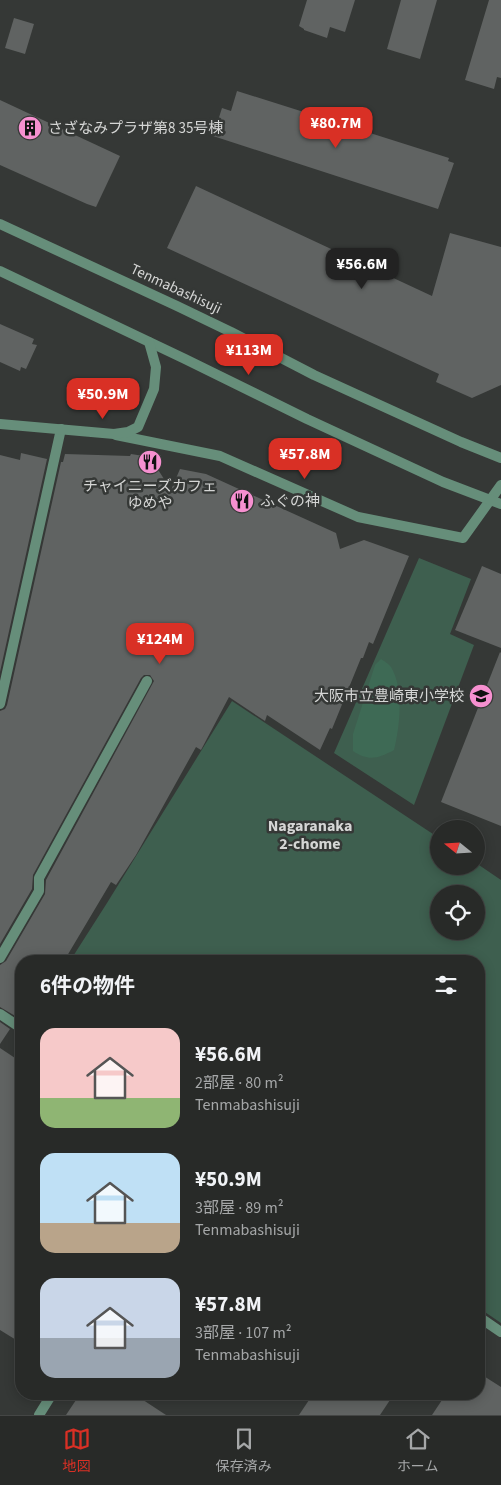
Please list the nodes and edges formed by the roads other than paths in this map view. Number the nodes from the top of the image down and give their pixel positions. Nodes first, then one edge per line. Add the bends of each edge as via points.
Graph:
1 (0, 224) edge
2 (0, 271) edge
3 (149, 342) junction
4 (0, 424) edge
5 (61, 429) junction
6 (114, 434) junction
7 (501, 458) edge
8 (501, 485) edge
9 (490, 500) junction
10 (501, 504) edge
11 (147, 681) dead end
12 (0, 704) edge
13 (0, 958) edge
14 (0, 1014) edge
15 (15, 1024) edge
16 (485, 1322) edge
17 (501, 1332) edge
18 (48, 1400) edge
19 (39, 1415) edge

1 - 7 street, Tenmabashisuji via 224,328 314,375
2 - 3 street
3 - 6 street via 156,367 154,389 138,427
3 - 9 street via 307,419 443,482
4 - 5 street
5 - 6 street
5 - 12 street
6 - 9 street via 220,456 358,517 463,538
8 - 9 street
9 - 10 street
11 - 13 street via 39,878 39,891
14 - 15 street
16 - 17 street
18 - 19 street

